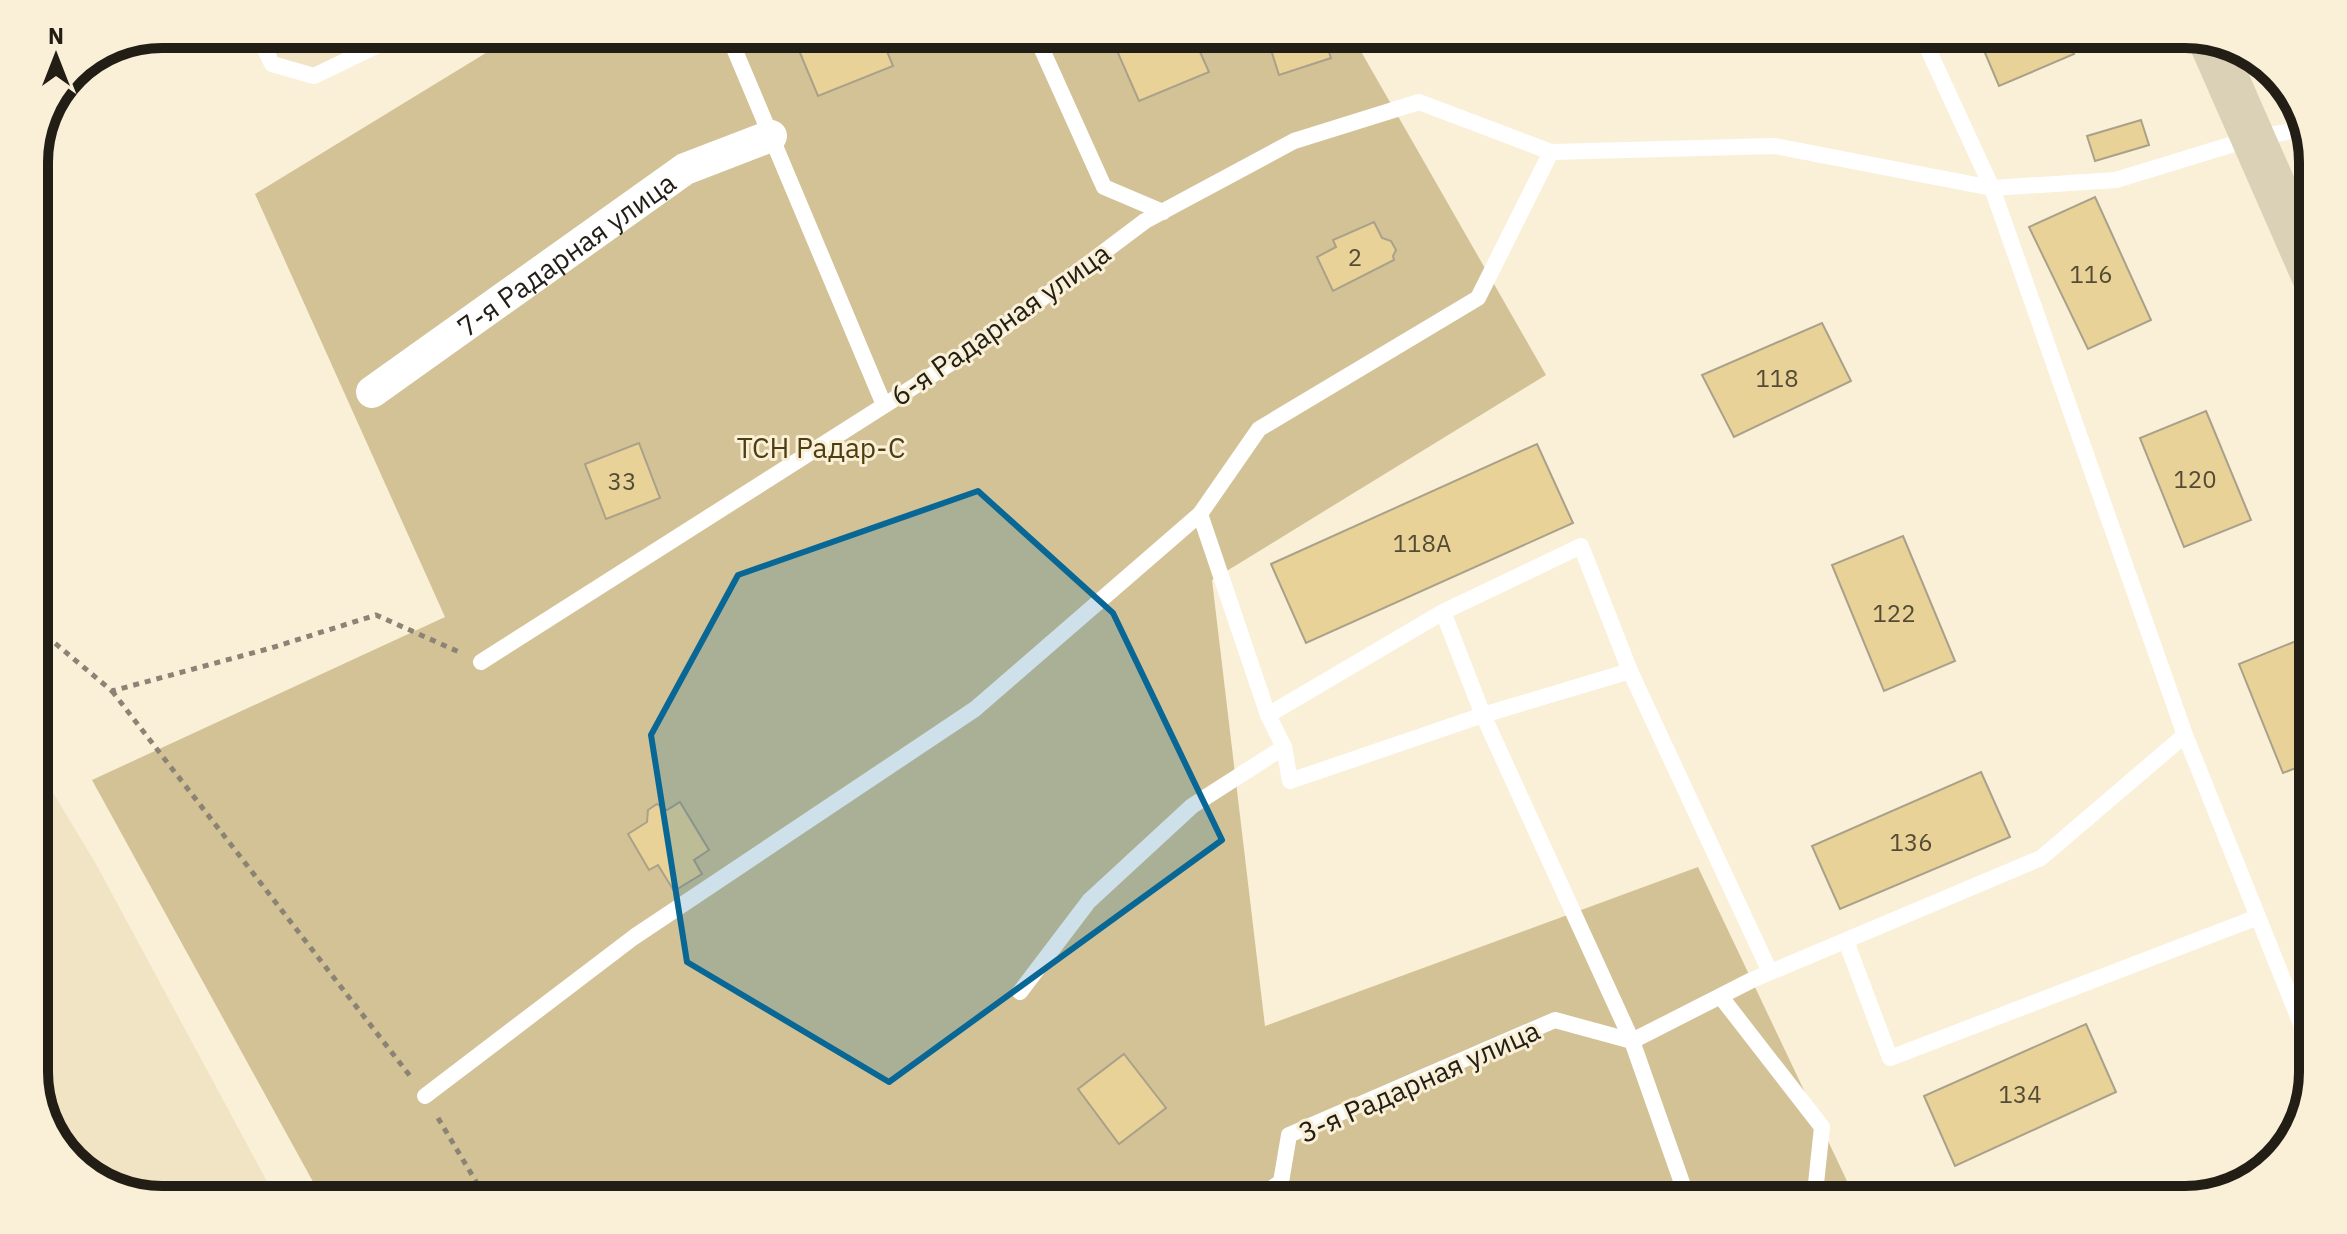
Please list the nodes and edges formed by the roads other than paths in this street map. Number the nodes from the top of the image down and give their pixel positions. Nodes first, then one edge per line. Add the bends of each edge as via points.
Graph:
1 (265, 48) edge
2 (369, 48) edge
3 (734, 48) edge
4 (1041, 48) edge
5 (1927, 48) edge
6 (2215, 52) edge
7 (2295, 131) edge
8 (771, 136) junction
9 (2253, 138) junction
10 (1551, 152) junction
11 (1992, 188) junction
12 (1163, 212) junction
13 (2299, 243) edge
14 (372, 392) dead end
15 (884, 405) junction
16 (1200, 514) junction
17 (1443, 612) junction
18 (481, 662) road end
19 (1630, 671) junction
20 (1268, 715) junction
21 (1483, 715) junction
22 (2185, 735) junction
23 (1284, 747) junction
24 (2258, 917) junction
25 (1846, 941) junction
26 (1770, 972) junction
27 (1020, 992) dead end
28 (1721, 997) junction
29 (2299, 1019) edge
30 (1632, 1041) junction
31 (425, 1096) road end
32 (1275, 1186) edge
33 (1683, 1186) edge
34 (1816, 1186) edge

1 - 2 lane via 272,64 314,76
3 - 8 lane
4 - 12 lane via 1104,187
5 - 11 lane
6 - 9 main road
7 - 9 lane
8 - 14 street, 7-я Радарная улица via 685,169
8 - 15 lane
9 - 11 lane via 2116,180
9 - 13 main road
10 - 11 lane via 1775,146
10 - 12 lane, 6-я Радарная улица via 1419,102 1294,141
10 - 16 lane via 1478,298 1259,429
11 - 22 lane
12 - 15 lane, 6-я Радарная улица via 984,342
15 - 18 lane, 6-я Радарная улица
16 - 20 lane
16 - 31 lane via 975,709 634,937
17 - 19 lane via 1581,546
17 - 20 lane
17 - 21 lane
19 - 21 lane
19 - 26 lane
20 - 23 lane
21 - 23 lane via 1290,781
21 - 30 lane
22 - 24 lane
22 - 25 lane via 2041,858
23 - 27 lane via 1192,806 1089,901
24 - 25 lane via 1890,1058
24 - 29 lane
25 - 26 lane
26 - 28 lane
28 - 30 lane
28 - 34 lane via 1822,1127
30 - 32 lane, 3-я Радарная улица via 1555,1020 1289,1135 1281,1182
30 - 33 lane

